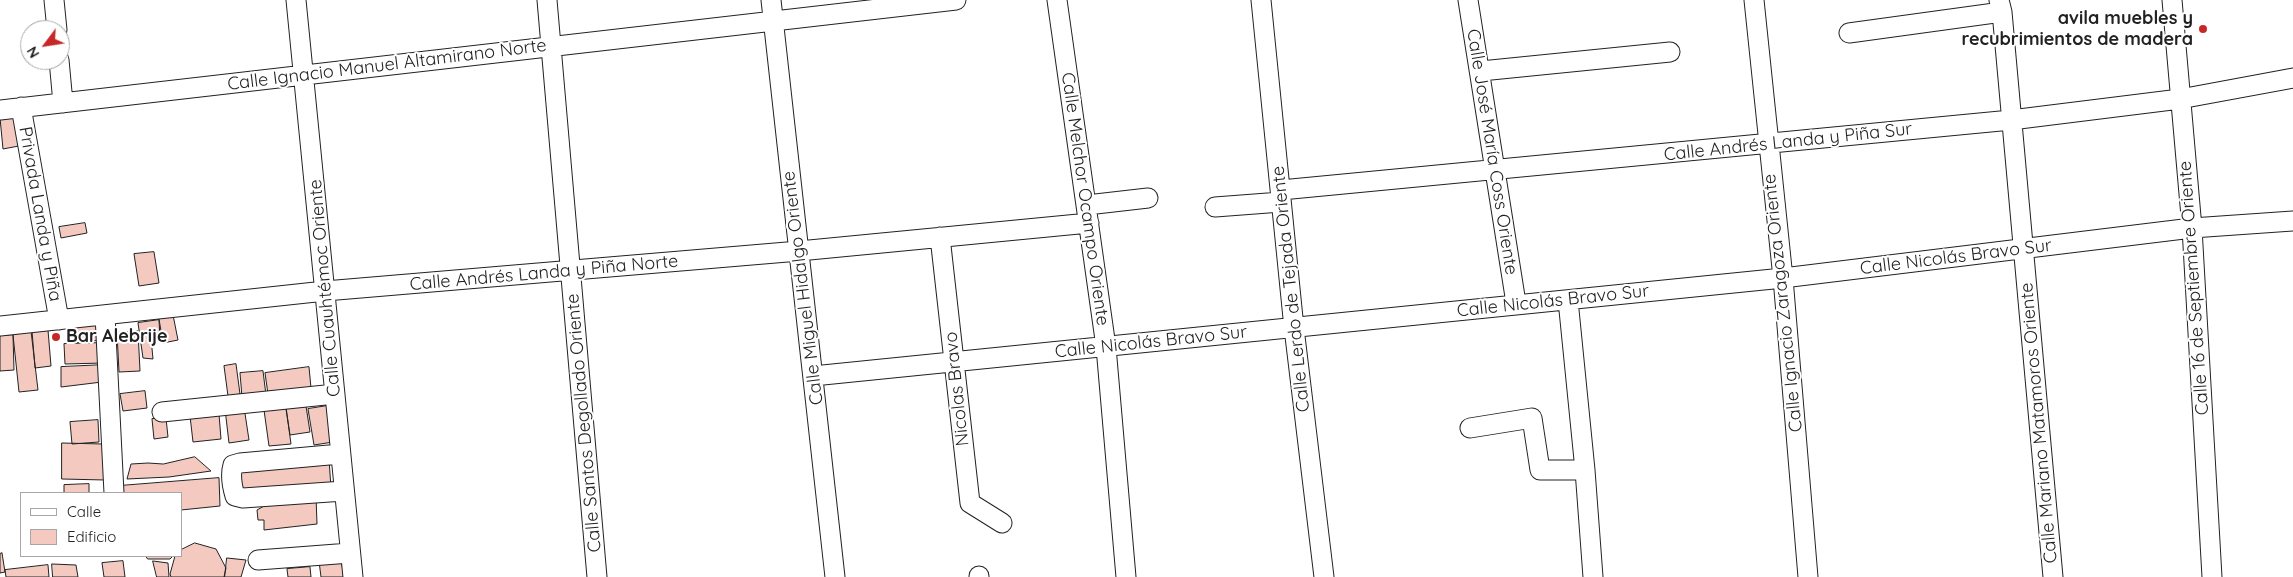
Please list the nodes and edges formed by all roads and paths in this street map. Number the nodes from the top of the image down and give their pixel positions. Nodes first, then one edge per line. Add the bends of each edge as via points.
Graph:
1 (54, 0) edge
2 (296, 0) edge
3 (547, 0) edge
4 (771, 0) edge
5 (956, 0) edge
6 (1056, 0) edge
7 (1261, 0) edge
8 (1468, 0) edge
9 (1754, 0) edge
10 (2172, 0) edge
11 (2001, 6) edge
12 (56, 20) edge
13 (773, 22) junction
14 (1849, 33) dead end
15 (551, 45) junction
16 (1670, 52) dead end
17 (60, 70) edge
18 (1481, 71) junction
19 (305, 76) junction
20 (2293, 78) edge
21 (2180, 98) junction
22 (63, 103) junction
23 (21, 107) junction
24 (0, 110) edge
25 (2011, 120) junction
26 (1768, 144) junction
27 (1496, 171) junction
28 (1281, 196) junction
29 (1148, 198) dead end
30 (1215, 206) dead end
31 (1088, 214) junction
32 (2293, 221) edge
33 (2192, 228) junction
34 (940, 237) junction
35 (2024, 249) junction
36 (799, 251) junction
37 (571, 270) junction
38 (1783, 278) junction
39 (325, 291) junction
40 (1568, 300) junction
41 (1516, 304) junction
42 (105, 315) junction
43 (59, 320) junction
44 (0, 326) edge
45 (1294, 328) junction
46 (1106, 347) junction
47 (954, 362) junction
48 (813, 376) junction
49 (335, 394) junction
50 (162, 412) dead end
51 (1470, 428) dead end
52 (340, 454) junction
53 (1585, 470) junction
54 (344, 491) junction
55 (114, 492) edge
56 (1002, 524) dead end
57 (350, 553) junction
58 (258, 560) dead end
59 (352, 577) edge
60 (597, 577) edge
61 (835, 577) edge
62 (1126, 577) edge
63 (1324, 577) edge
64 (1593, 577) edge
65 (1808, 577) edge
66 (2053, 577) edge
67 (2212, 577) edge

1 - 12 street
2 - 19 street, Calle Cuauhtémoc Oriente
3 - 15 street, Calle Santos Degollado Oriente
4 - 13 street, Calle Miguel Hidalgo Oriente
5 - 13 street, Calle Ignacio Manuel Altamirano Norte
6 - 31 street, Calle Melchor Ocampo Oriente
7 - 28 street, Calle Lerdo de Tejada Oriente
8 - 18 street, Calle José María Coss Oriente
9 - 26 street, Calle Ignacio Zaragoza Oriente
10 - 21 street, Calle 16 de Septiembre Oriente
11 - 14 street
11 - 25 street, Calle Mariano Matamoros Oriente
13 - 15 street, Calle Ignacio Manuel Altamirano Norte
13 - 36 street, Calle Miguel Hidalgo Oriente
15 - 19 street, Calle Ignacio Manuel Altamirano Norte
15 - 37 street, Calle Santos Degollado Oriente
16 - 18 street
17 - 22 street
18 - 27 street, Calle José María Coss Oriente
19 - 22 street, Calle Ignacio Manuel Altamirano Norte
19 - 39 street, Calle Cuauhtémoc Oriente
20 - 21 street, Calle Andrés Landa y Piña Sur
21 - 25 street, Calle Andrés Landa y Piña Sur
21 - 33 street, Calle 16 de Septiembre Oriente
22 - 23 street, Calle Ignacio Manuel Altamirano Norte
23 - 24 street, Calle Ignacio Manuel Altamirano Norte
23 - 43 street, Privada Landa y Piña
25 - 26 street, Calle Andrés Landa y Piña Sur
25 - 35 street, Calle Mariano Matamoros Oriente
26 - 27 street, Calle Andrés Landa y Piña Sur
26 - 38 street, Calle Ignacio Zaragoza Oriente
27 - 28 street, Calle Andrés Landa y Piña Sur
27 - 41 street, Calle José María Coss Oriente
28 - 30 street, Calle Andrés Landa y Piña Sur
28 - 45 street, Calle Lerdo de Tejada Oriente
29 - 31 street, Calle Andrés Landa y Piña Norte
31 - 34 street, Calle Andrés Landa y Piña Norte
31 - 46 street, Calle Melchor Ocampo Oriente
32 - 33 street, Calle Nicolás Bravo Sur
33 - 35 street, Calle Nicolás Bravo Sur
33 - 67 street, Calle 16 de Septiembre Oriente
34 - 36 street, Calle Andrés Landa y Piña Norte
34 - 47 street, Nicolas Bravo
35 - 38 street, Calle Nicolás Bravo Sur
35 - 66 street, Calle Mariano Matamoros Oriente
36 - 37 street, Calle Andrés Landa y Piña Norte
36 - 48 street, Calle Miguel Hidalgo Oriente
37 - 39 street, Calle Andrés Landa y Piña Norte
37 - 60 street, Calle Santos Degollado Oriente
38 - 40 street, Calle Nicolás Bravo Sur
38 - 65 street, Calle Ignacio Zaragoza Oriente
39 - 42 street, Calle Andrés Landa y Piña Norte
39 - 49 street, Calle Cuauhtémoc Oriente
40 - 41 street, Calle Nicolás Bravo Sur
40 - 53 street
41 - 45 street, Calle Nicolás Bravo Sur
42 - 43 street, Calle Andrés Landa y Piña Norte
42 - 55 street
43 - 44 street, Calle Andrés Landa y Piña Norte
45 - 46 street, Calle Nicolás Bravo Sur
45 - 63 street, Calle Lerdo de Tejada Oriente
46 - 47 street, Calle Nicolás Bravo Sur
46 - 62 street, Calle Melchor Ocampo Oriente
47 - 48 street, Calle Nicolás Bravo Sur
47 - 56 street, Nicolas Bravo via 970,503
48 - 61 street, Calle Miguel Hidalgo Oriente
49 - 50 street
49 - 52 street, Calle Cuauhtémoc Oriente
51 - 53 street via 1532,418 1540,470
52 - 54 street, Calle Cuauhtémoc Oriente
52 - 54 street via 233,465 232,488 236,496 243,498
53 - 64 street
54 - 57 street, Calle Cuauhtémoc Oriente
57 - 58 street
57 - 59 street, Calle Cuauhtémoc Oriente

